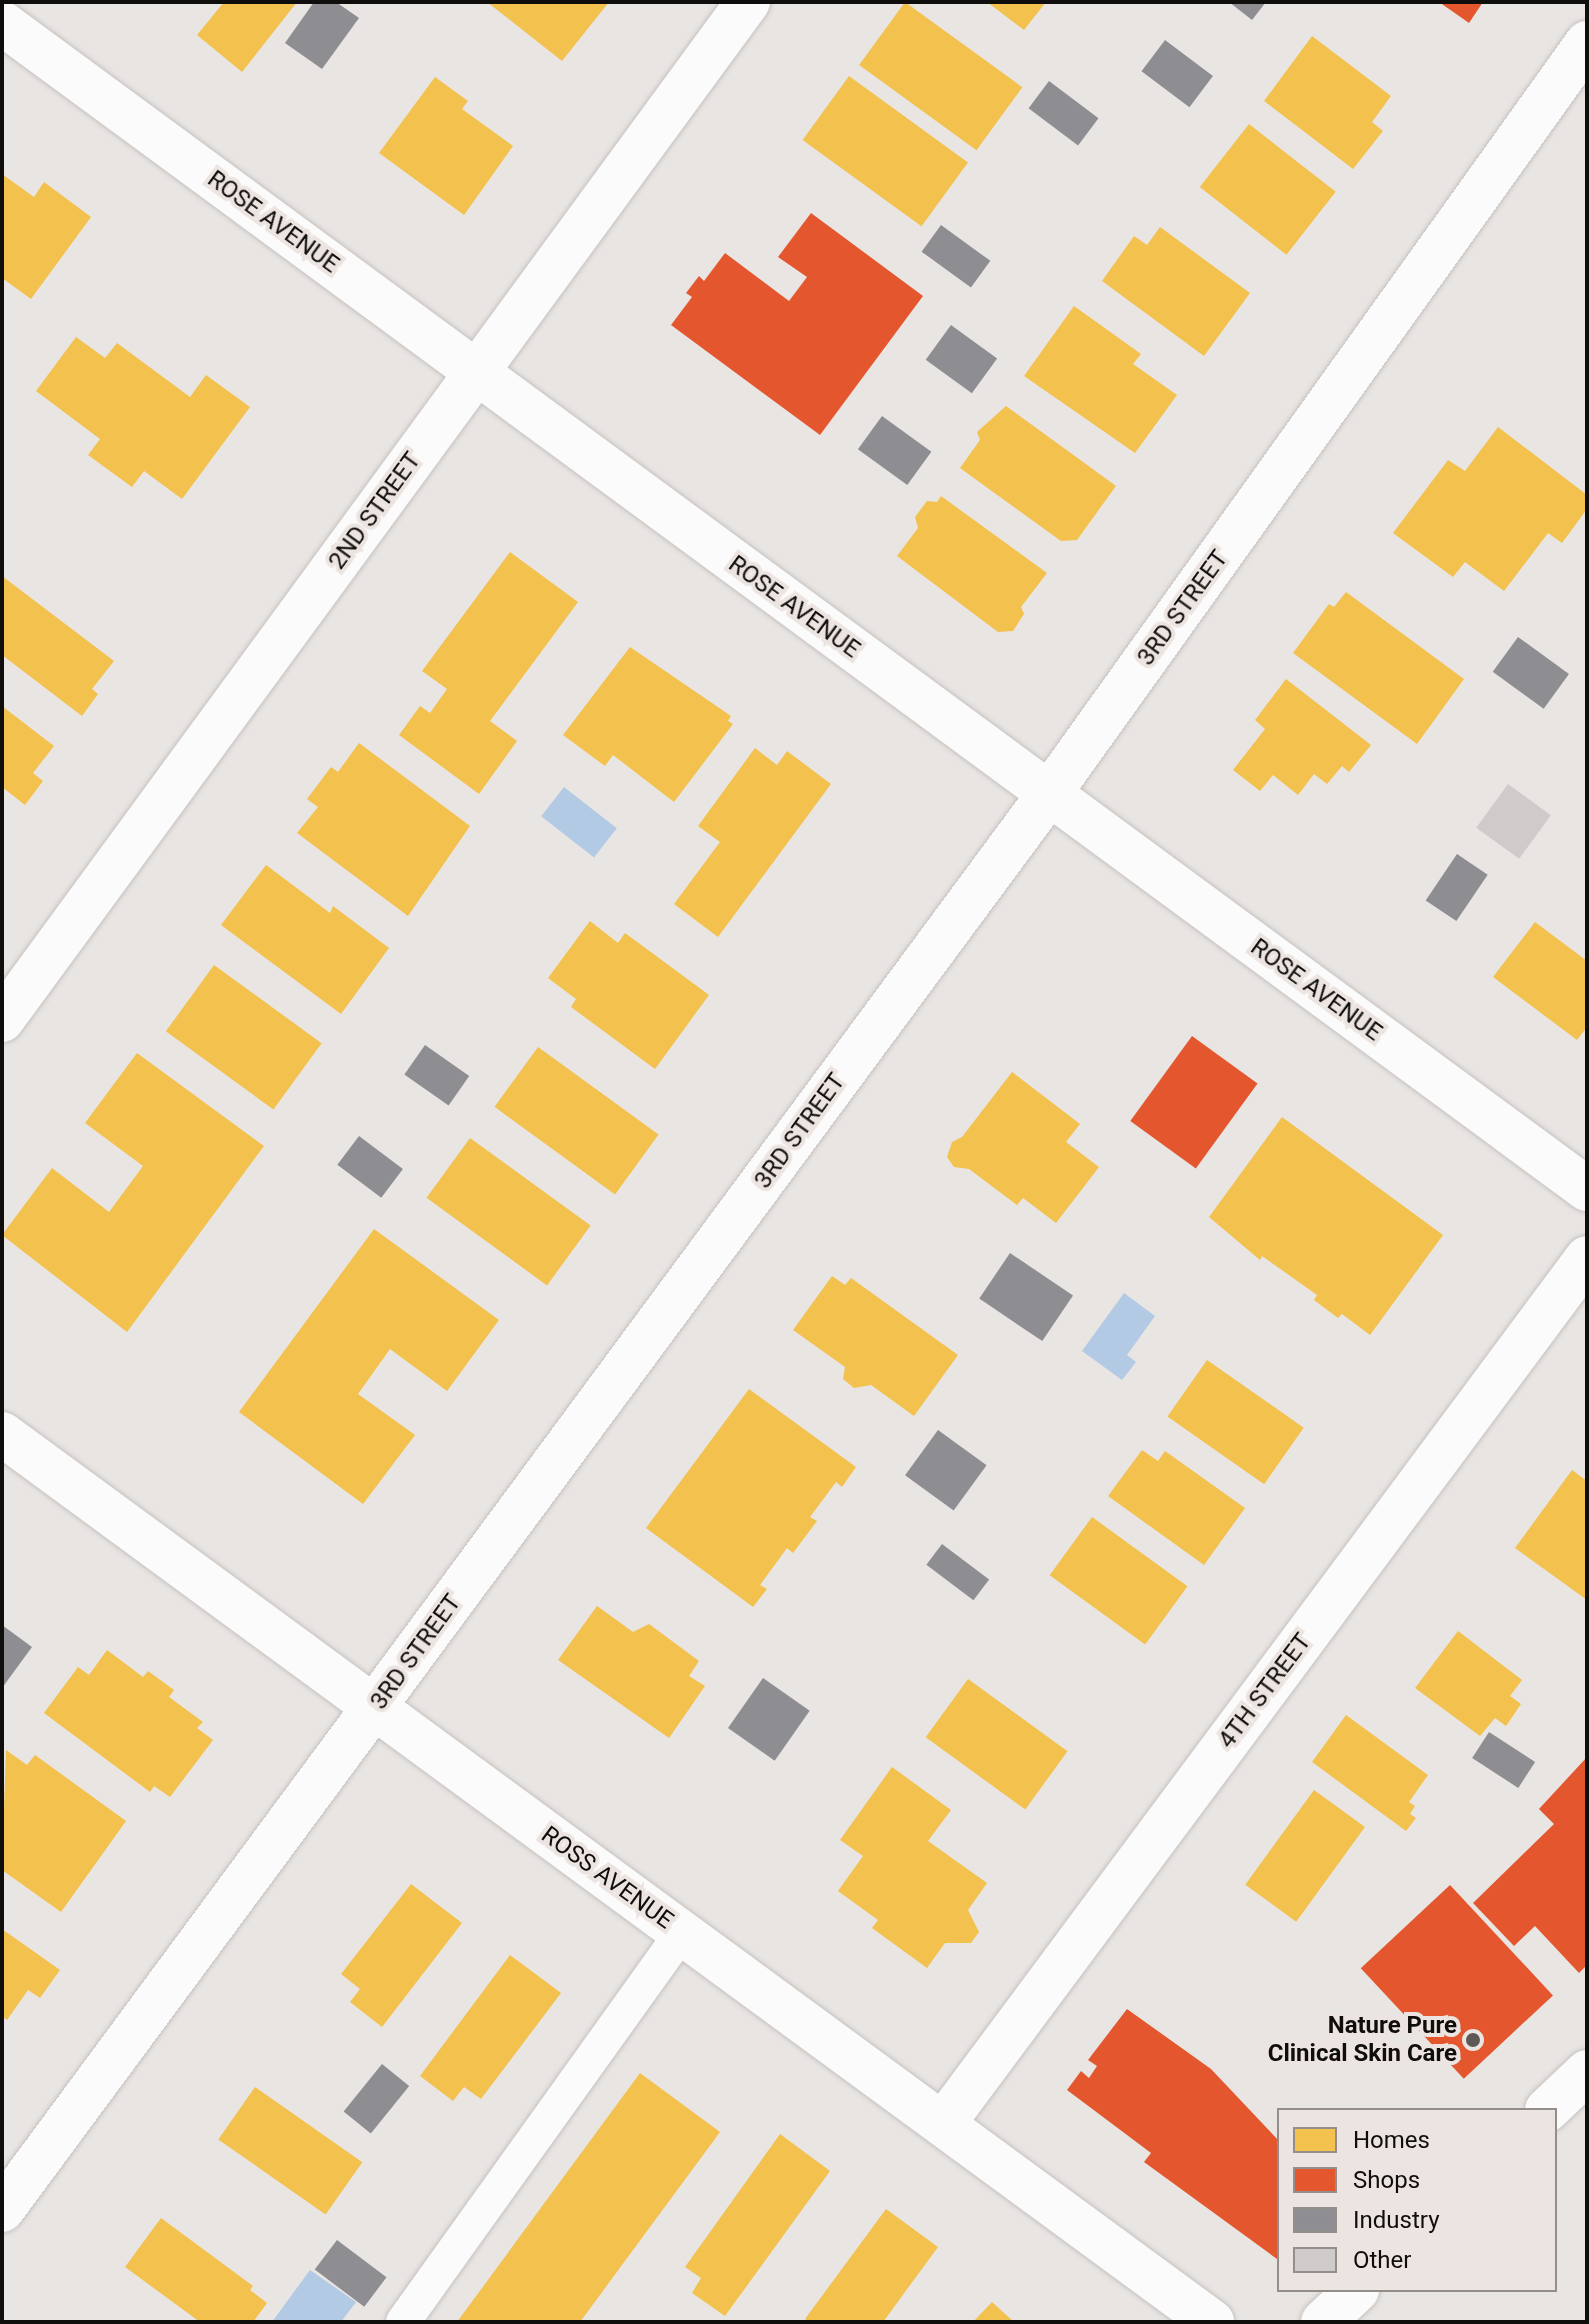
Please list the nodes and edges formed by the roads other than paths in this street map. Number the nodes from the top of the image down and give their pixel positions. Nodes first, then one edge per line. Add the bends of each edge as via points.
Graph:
1 (748, 2) edge
2 (2, 23) edge
3 (1587, 43) edge
4 (477, 373) junction
5 (1049, 794) junction
6 (2, 1020) edge
7 (1587, 1189) edge
8 (1587, 1258) edge
9 (2, 1434) edge
10 (375, 1707) junction
11 (682, 1933) junction
12 (1587, 2072) edge
13 (1549, 2108) edge
14 (943, 2124) junction
15 (2, 2210) edge
16 (1355, 2292) edge
17 (403, 2322) edge
18 (1212, 2322) edge
19 (1323, 2322) edge

1 - 4 street, 2ND STREET
2 - 4 street, ROSE AVENUE
3 - 5 street, 3RD STREET
4 - 5 street, ROSE AVENUE
4 - 6 street, 2ND STREET
5 - 7 street, ROSE AVENUE
5 - 10 street, 3RD STREET
8 - 14 street, 4TH STREET
9 - 10 street, ROSS AVENUE
10 - 11 street, ROSS AVENUE
10 - 15 street, 3RD STREET
11 - 14 street, ROSS AVENUE
11 - 17 lane
12 - 13 street
14 - 18 street, ROSS AVENUE
16 - 19 street

